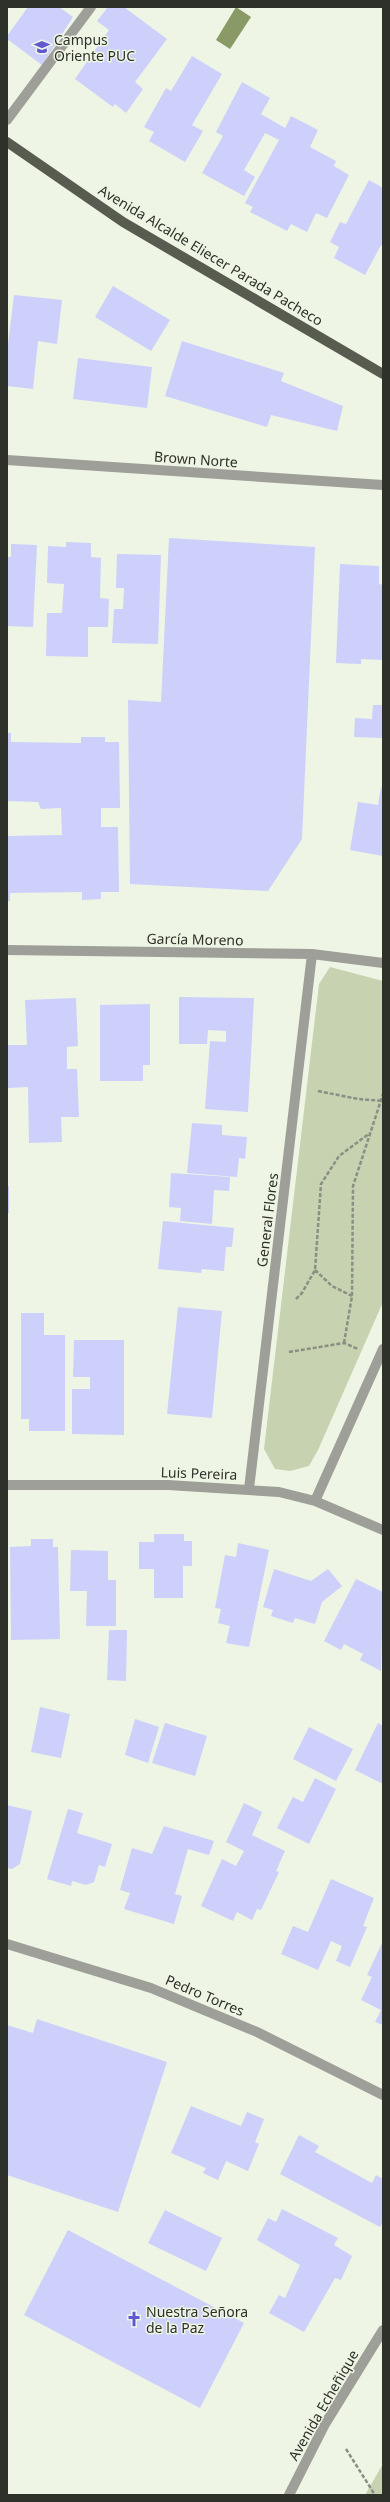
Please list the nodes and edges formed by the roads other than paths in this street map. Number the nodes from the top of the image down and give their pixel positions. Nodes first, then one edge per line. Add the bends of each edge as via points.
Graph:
1 (91, 7) edge
2 (7, 120) edge
3 (7, 142) edge
4 (383, 374) edge
5 (7, 460) edge
6 (383, 485) edge
7 (7, 950) edge
8 (312, 954) junction
9 (383, 964) edge
10 (381, 1353) edge
11 (7, 1485) edge
12 (249, 1489) junction
13 (315, 1501) junction
14 (383, 1530) edge
15 (7, 1944) edge
16 (383, 2095) edge
17 (383, 2330) edge
18 (289, 2495) edge

1 - 2 street
3 - 4 main road, Avenida Alcalde Eliecer Parada Pacheco via 123,222
5 - 6 street, Brown Norte
7 - 8 street, García Moreno
8 - 9 street, García Moreno
8 - 12 street, General Flores
10 - 13 street
11 - 12 street, Luis Pereira via 168,1485
12 - 13 street, Luis Pereira via 279,1492
13 - 14 street, Luis Pereira
15 - 16 street, Pedro Torres via 151,1988 257,2032
17 - 18 street, Avenida Echeñique via 325,2424

